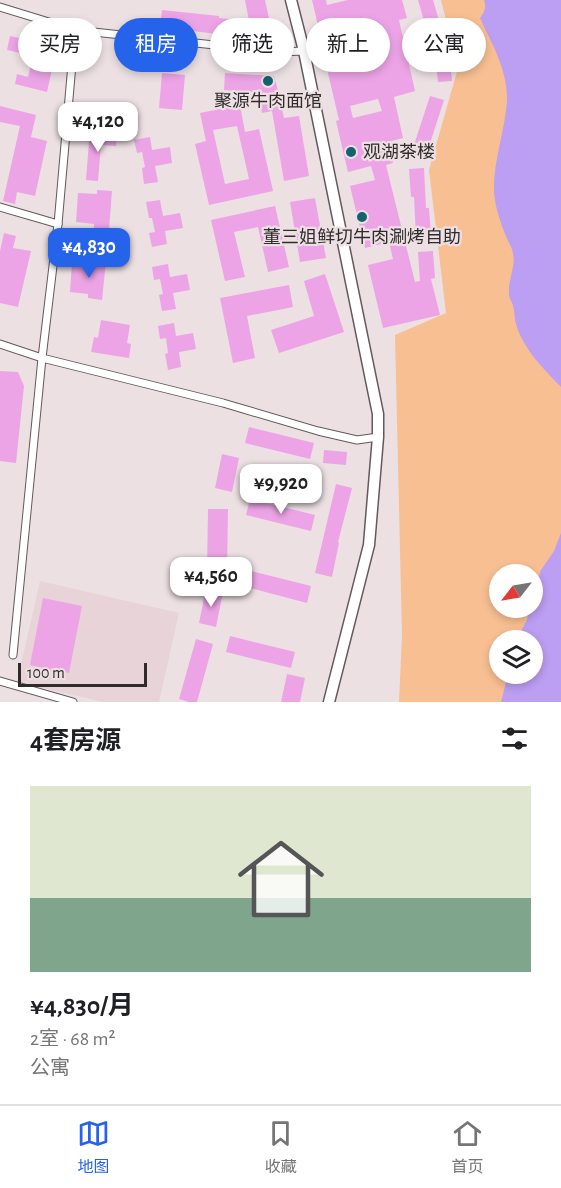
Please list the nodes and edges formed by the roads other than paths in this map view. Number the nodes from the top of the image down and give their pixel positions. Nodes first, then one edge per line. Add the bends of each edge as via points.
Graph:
1 (291, 0) edge
2 (0, 7) edge
3 (36, 18) edge
4 (102, 33) edge
5 (303, 51) junction
6 (71, 72) edge
7 (0, 207) edge
8 (58, 224) junction
9 (0, 344) edge
10 (42, 358) junction
11 (378, 437) junction
12 (12, 655) dead end
13 (0, 681) edge
14 (73, 702) edge
15 (329, 702) edge

1 - 5 street
2 - 3 street
4 - 5 street via 280,52
5 - 11 street via 378,414
6 - 8 street
7 - 8 street
8 - 10 street
9 - 10 street
10 - 11 street via 318,431 357,440
10 - 12 street
11 - 15 street via 369,545
13 - 14 street

